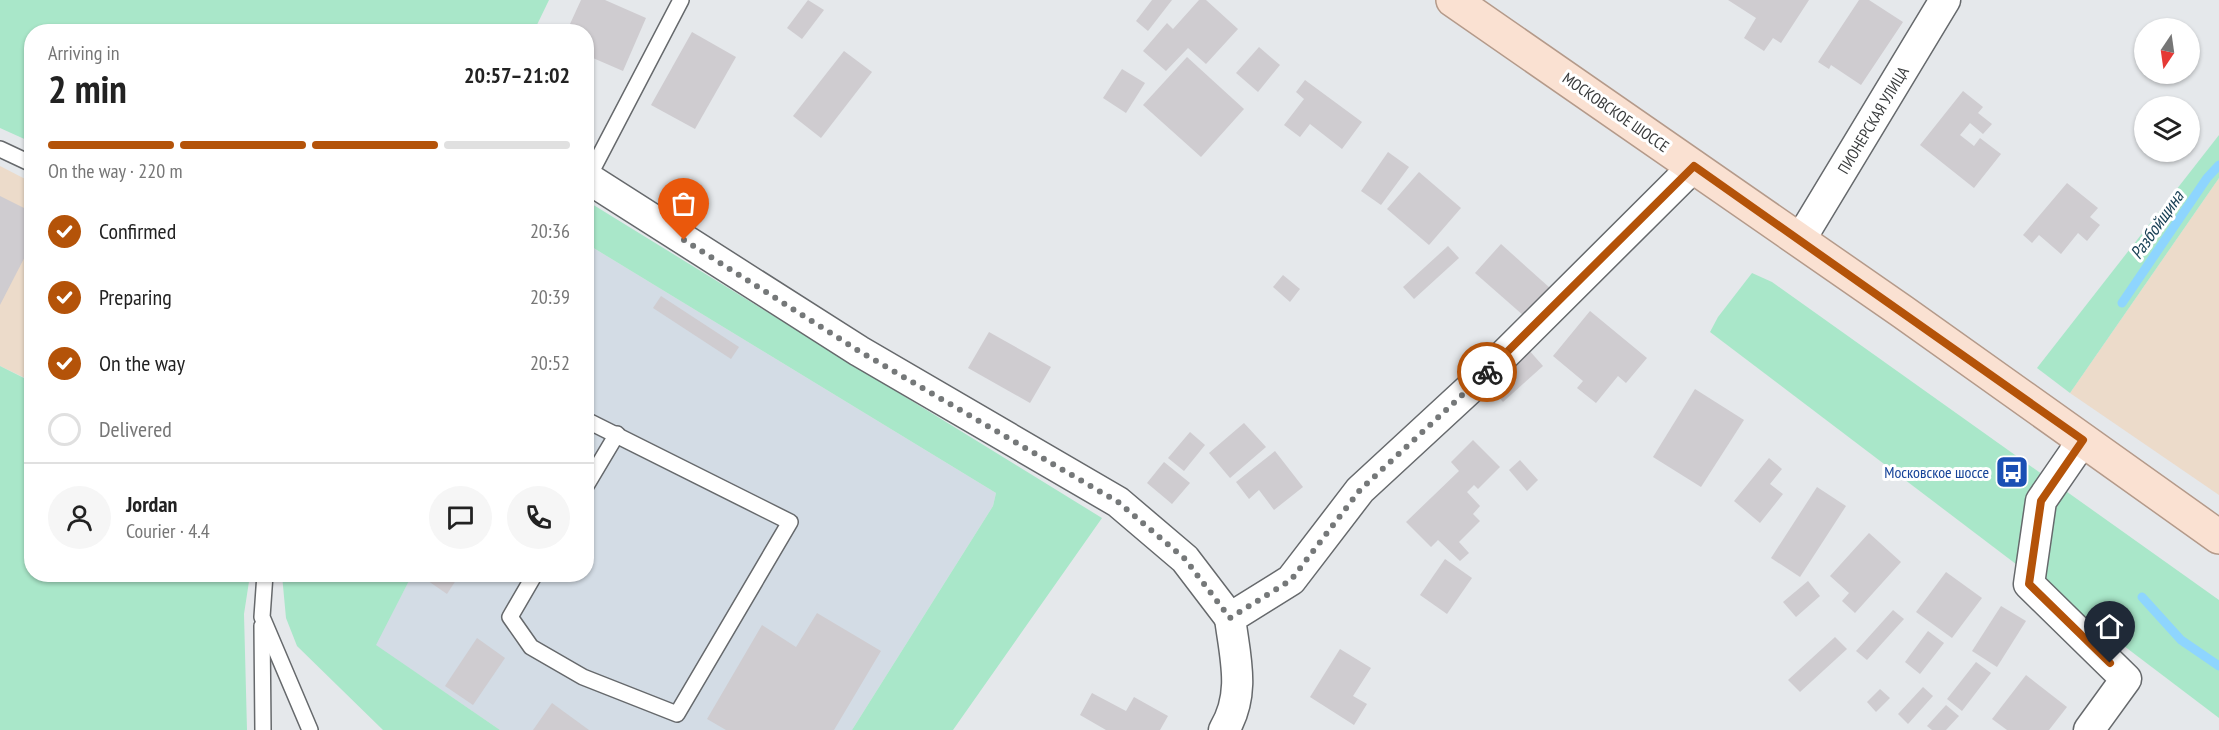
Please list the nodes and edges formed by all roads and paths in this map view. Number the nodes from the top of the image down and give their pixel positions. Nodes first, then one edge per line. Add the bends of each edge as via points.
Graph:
1 (681, 0) edge
2 (1453, 0) edge
3 (1945, 0) edge
4 (0, 149) edge
5 (24, 160) edge
6 (594, 164) edge
7 (1694, 166) junction
8 (594, 181) edge
9 (1800, 240) junction
10 (594, 424) edge
11 (617, 434) junction
12 (2083, 440) junction
13 (594, 473) edge
14 (2219, 537) edge
15 (264, 582) edge
16 (530, 582) edge
17 (262, 617) junction
18 (1230, 618) junction
19 (263, 730) edge
20 (310, 730) edge
21 (1224, 730) edge
22 (2089, 730) edge

1 - 6 lane
2 - 7 main road, МОСКОВСКОЕ ШОССЕ
3 - 9 street, ПИОНЕРСКАЯ УЛИЦА
4 - 5 lane
7 - 9 main road, МОСКОВСКОЕ ШОССЕ
7 - 18 street via 1477,381 1360,490 1291,580
8 - 18 street via 859,351 1118,502 1185,559
9 - 12 main road, МОСКОВСКОЕ ШОССЕ
10 - 11 lane
11 - 13 lane
11 - 16 lane via 790,522 677,714 583,677 531,647 510,617
12 - 14 main road, МОСКОВСКОЕ ШОССЕ
12 - 22 street via 2041,501 2029,584 2126,679
15 - 17 lane
17 - 19 lane
17 - 20 lane
18 - 21 street via 1239,690

